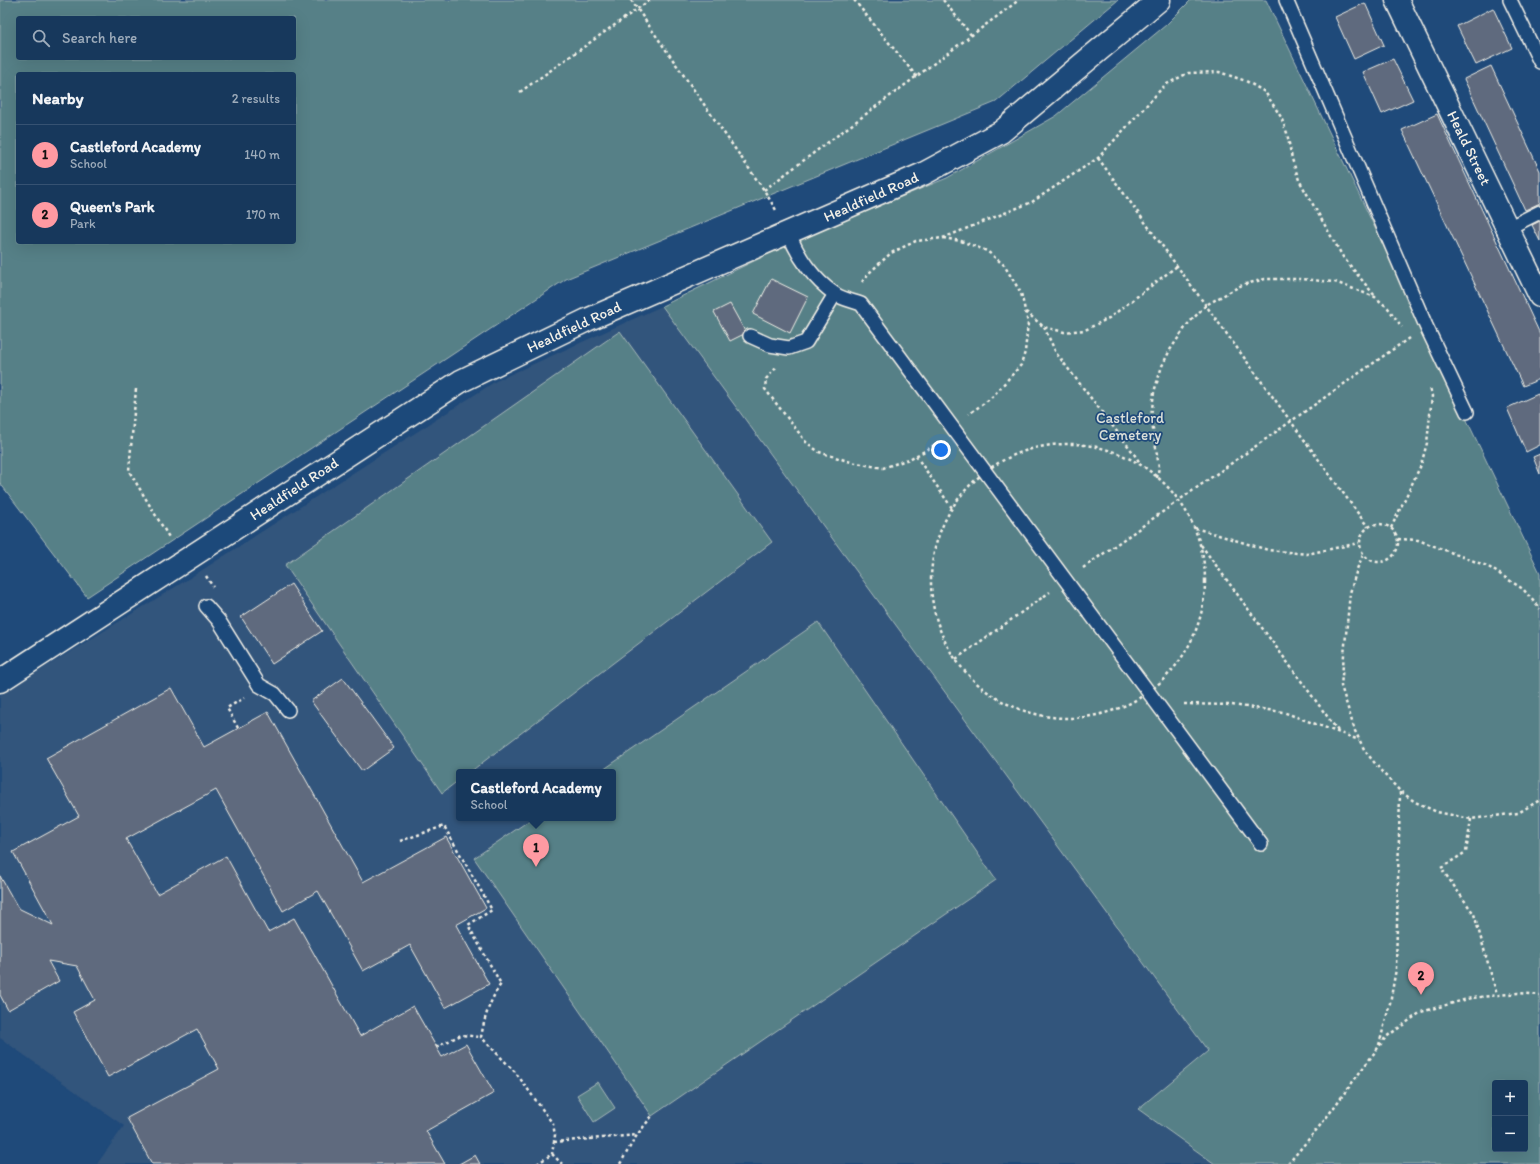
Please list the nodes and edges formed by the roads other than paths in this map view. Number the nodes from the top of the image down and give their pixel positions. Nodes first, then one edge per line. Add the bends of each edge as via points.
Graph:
1 (1159, 0) edge
2 (1286, 0) edge
3 (1397, 0) edge
4 (1510, 0) edge
5 (1540, 62) edge
6 (1540, 212) edge
7 (1508, 228) junction
8 (789, 233) junction
9 (1540, 296) edge
10 (841, 297) junction
11 (750, 336) dead end
12 (1468, 412) dead end
13 (206, 606) dead end
14 (0, 681) edge
15 (288, 710) dead end
16 (1261, 844) dead end

1 - 8 street, Healdfield Road via 1001,132 923,174
2 - 12 lane via 1426,326
3 - 7 street, Heald Street
4 - 5 lane
6 - 7 lane
7 - 9 street, Heald Street
8 - 10 lane via 801,257 816,278
8 - 14 street, Healdfield Road via 586,320 461,381
10 - 11 lane via 806,342 789,348 770,345
10 - 16 lane via 861,304
13 - 15 lane via 219,621 259,685 275,694

